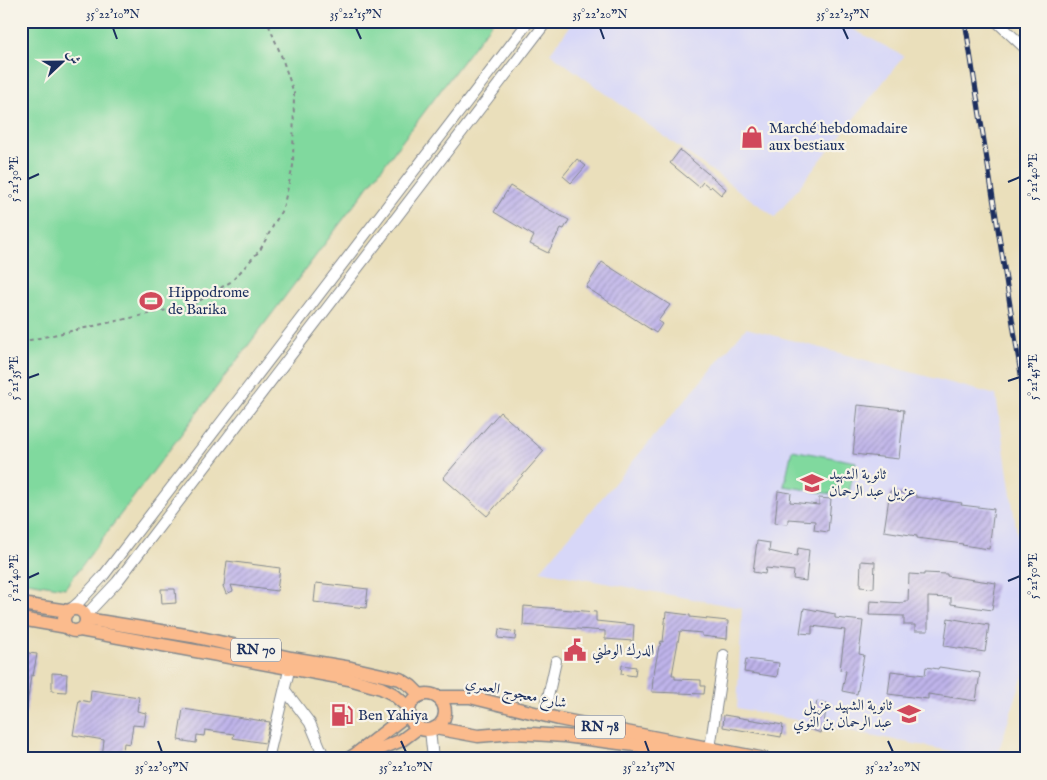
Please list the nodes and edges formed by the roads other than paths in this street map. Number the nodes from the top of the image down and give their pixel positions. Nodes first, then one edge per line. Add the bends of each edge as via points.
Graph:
1 (529, 21) edge
2 (547, 21) edge
3 (996, 21) edge
4 (1026, 49) edge
5 (21, 604) edge
6 (69, 610) junction
7 (21, 619) edge
8 (84, 622) junction
9 (66, 628) junction
10 (724, 655) dead end
11 (556, 661) dead end
12 (291, 663) junction
13 (285, 690) junction
14 (420, 695) junction
15 (436, 697) junction
16 (409, 711) junction
17 (544, 715) junction
18 (428, 729) junction
19 (709, 753) edge
20 (268, 759) edge
21 (325, 759) edge
22 (348, 759) edge
23 (355, 759) edge
24 (433, 759) edge
25 (765, 759) edge

1 - 6 street via 104,575
2 - 8 street
3 - 4 street
5 - 6 main road, RN 70
6 - 8 main road, RN 70 via 81,611
6 - 9 main road via 64,617
7 - 9 main road, RN 70
8 - 9 main road, RN 70 via 73,631
8 - 12 main road, RN 70
10 - 19 street
11 - 17 street
12 - 13 street
12 - 14 main road, RN 70 via 351,668 400,679
12 - 16 main road, RN 70 via 381,688 393,694
13 - 20 street
13 - 21 street via 310,723
14 - 15 main road
14 - 16 main road via 411,702
15 - 17 main road, شارع معجوج العمري / RN 78 via 470,697
15 - 18 main road via 444,707 444,719
16 - 18 main road via 413,725
16 - 22 main road
17 - 19 main road, شارع معجوج العمري / RN 78
18 - 19 main road, شارع معجوج العمري / RN 78 via 478,736 515,733 565,736
18 - 23 main road
18 - 24 street
19 - 25 main road, شارع معجوج العمري / RN 78

